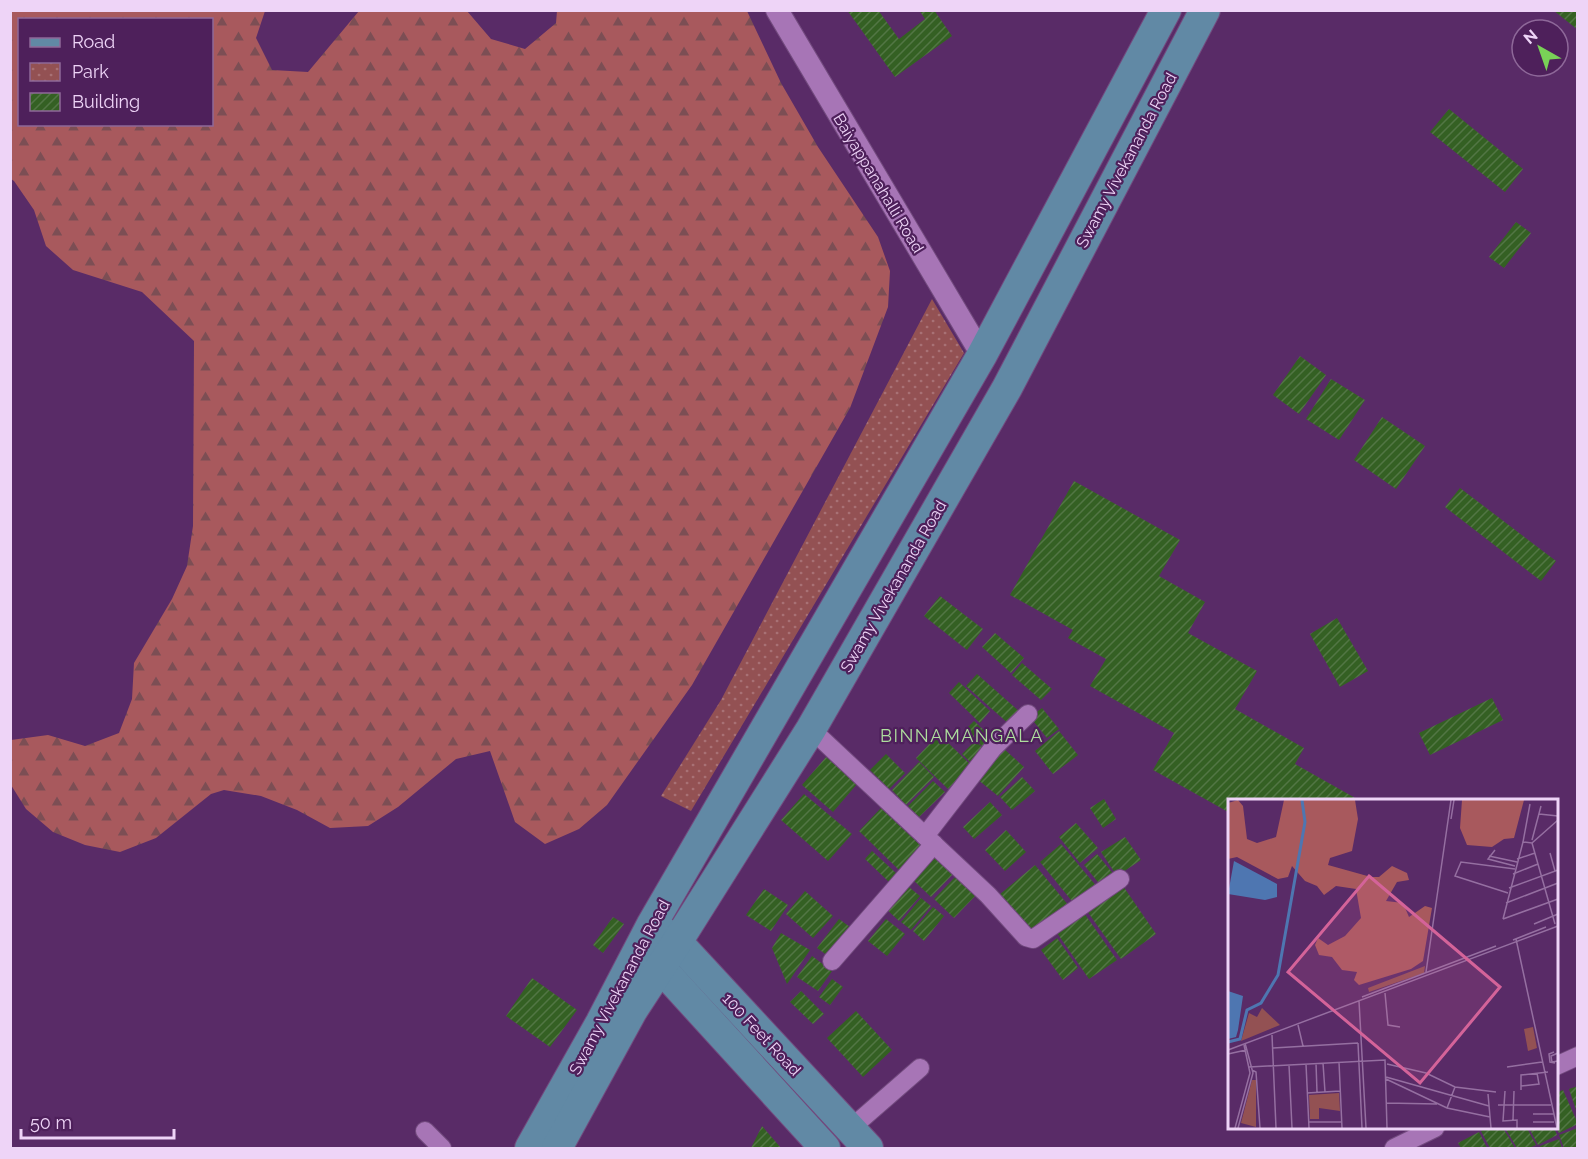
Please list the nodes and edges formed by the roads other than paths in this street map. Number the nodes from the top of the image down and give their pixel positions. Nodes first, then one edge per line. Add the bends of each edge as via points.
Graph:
1 (777, 10) edge
2 (1166, 10) edge
3 (1205, 10) edge
4 (982, 355) junction
5 (1028, 714) dead end
6 (811, 729) junction
7 (929, 840) junction
8 (1120, 879) dead end
9 (677, 942) junction
10 (650, 946) junction
11 (832, 961) dead end
12 (1578, 1056) edge
13 (1558, 1066) edge
14 (920, 1068) dead end
15 (1433, 1129) edge
16 (425, 1131) dead end
17 (859, 1139) edge
18 (442, 1149) edge
19 (530, 1149) edge
20 (557, 1149) edge
21 (825, 1149) edge
22 (1394, 1149) edge

1 - 4 street, Baiyappanahalli Road
2 - 4 main road, Swamy Vivekananda Road
3 - 6 main road, Swamy Vivekananda Road via 1007,388
4 - 10 main road, Swamy Vivekananda Road
5 - 7 street via 993,748
6 - 7 street
6 - 9 main road, Swamy Vivekananda Road
7 - 8 street via 1026,937 1033,939
7 - 11 street
9 - 10 main road, Swamy Vivekananda Road
9 - 17 main road, 100 Feet Road
10 - 19 main road, Swamy Vivekananda Road via 601,1022
10 - 20 main road, Swamy Vivekananda Road via 632,1011
10 - 21 main road, 100 Feet Road
12 - 13 street
14 - 17 street
15 - 22 street
16 - 18 street

